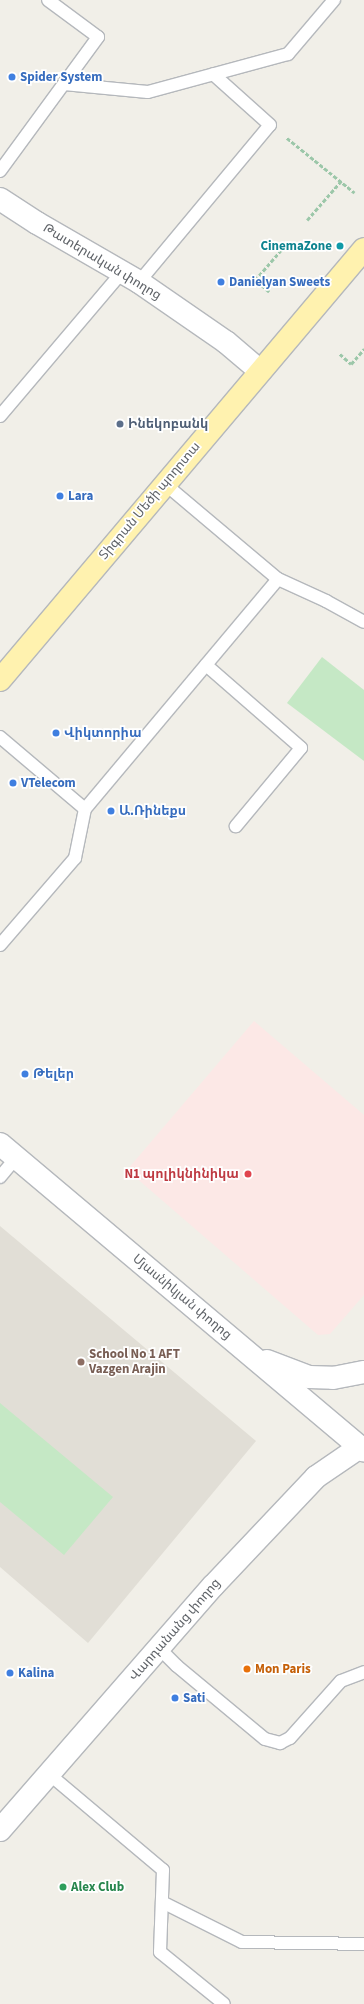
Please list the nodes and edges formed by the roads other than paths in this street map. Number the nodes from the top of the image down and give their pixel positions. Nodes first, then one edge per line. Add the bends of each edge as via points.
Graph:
1 (48, 0) edge
2 (334, 0) edge
3 (213, 74) junction
4 (64, 84) junction
5 (0, 171) edge
6 (0, 199) edge
7 (364, 249) edge
8 (131, 277) junction
9 (259, 370) junction
10 (0, 416) edge
11 (164, 484) junction
12 (278, 579) junction
13 (364, 622) edge
14 (206, 665) junction
15 (0, 680) edge
16 (0, 737) edge
17 (85, 809) junction
18 (236, 826) dead end
19 (0, 945) edge
20 (0, 1144) edge
21 (16, 1158) junction
22 (0, 1177) edge
23 (249, 1354) junction
24 (364, 1372) edge
25 (363, 1447) edge
26 (159, 1648) junction
27 (364, 1672) edge
28 (49, 1774) junction
29 (0, 1830) edge
30 (162, 1902) junction
31 (364, 1944) edge
32 (224, 2004) edge

1 - 4 lane via 98,37
2 - 3 lane via 288,54
3 - 4 lane via 148,92
3 - 8 lane via 270,125
4 - 5 lane
6 - 8 street, Թատերական փողոց via 37,224
7 - 9 main road, Տիգրան Մեծի պողոտա
8 - 9 street, Թատերական փողոց via 226,342
8 - 10 lane
9 - 11 main road, Տիգրան Մեծի պողոտա
11 - 12 lane
11 - 15 main road, Տիգրան Մեծի պողոտա
12 - 13 lane
12 - 14 lane
14 - 17 lane
14 - 18 lane via 301,748
16 - 17 lane
17 - 19 lane via 75,858
20 - 21 street, Մյասնիկյան փողոց
21 - 22 lane
21 - 23 street, Մյասնիկյան փողոց
23 - 24 street via 309,1377 333,1378
23 - 25 street, Մյասնիկյան փողոց
25 - 26 street, Վարդանանց փողոց via 316,1477 213,1586
26 - 27 lane via 176,1666 265,1739 280,1743 290,1738 341,1681
26 - 28 street, Վարդանանց փողոց
28 - 29 street, Վարդանանց փողոց
28 - 30 lane via 163,1870
30 - 31 lane via 242,1942
30 - 32 lane via 160,1952

